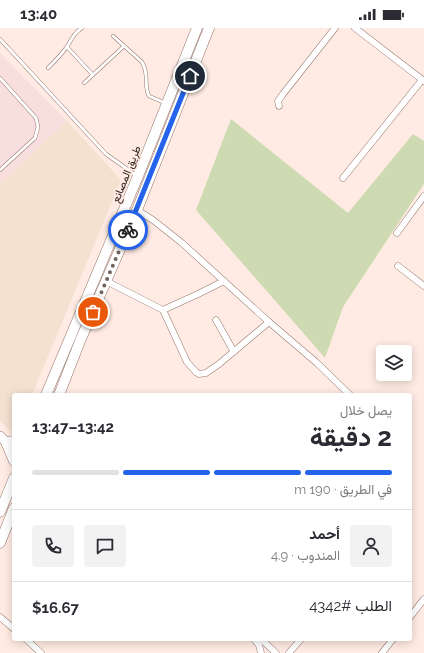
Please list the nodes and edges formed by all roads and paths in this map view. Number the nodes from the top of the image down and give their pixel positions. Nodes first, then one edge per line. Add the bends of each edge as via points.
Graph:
1 (82, 28) edge
2 (335, 28) edge
3 (356, 28) edge
4 (196, 30) edge
5 (207, 32) edge
6 (113, 36) dead end
7 (0, 39) edge
8 (67, 47) junction
9 (123, 47) junction
10 (48, 68) dead end
11 (92, 75) junction
12 (0, 78) edge
13 (423, 80) edge
14 (84, 83) dead end
15 (167, 104) junction
16 (279, 106) dead end
17 (0, 170) edge
18 (138, 176) junction
19 (343, 178) dead end
20 (424, 196) edge
21 (137, 210) junction
22 (397, 233) dead end
23 (398, 266) dead end
24 (106, 281) junction
25 (224, 281) junction
26 (424, 286) edge
27 (163, 310) junction
28 (216, 320) dead end
29 (269, 322) junction
30 (234, 352) junction
31 (47, 393) edge
32 (60, 393) edge
33 (348, 393) edge
34 (8, 441) edge
35 (12, 454) edge
36 (12, 483) edge
37 (0, 512) edge
38 (12, 513) edge
39 (0, 543) edge
40 (424, 599) edge
41 (412, 614) edge
42 (0, 617) edge
43 (12, 626) edge
44 (28, 641) edge
45 (256, 641) edge
46 (263, 641) edge
47 (299, 641) edge
48 (391, 641) edge
49 (41, 653) edge
50 (261, 653) edge
51 (276, 653) edge
52 (289, 653) edge
53 (382, 653) edge

1 - 8 lane
2 - 16 street via 280,97
3 - 13 street
4 - 5 main road
4 - 15 main road, طريق المصانع
5 - 21 main road
6 - 9 lane
7 - 18 lane via 106,154
8 - 10 lane
8 - 11 lane
9 - 11 lane
9 - 15 lane via 142,62 147,74 146,87 149,96
11 - 14 lane
12 - 17 lane via 36,118 38,127 35,138
13 - 19 street
15 - 18 main road, طريق المصانع
18 - 31 main road, طريق المصانع
20 - 22 street
21 - 24 main road
21 - 25 street via 162,227
23 - 26 street
24 - 27 street
24 - 32 main road
25 - 27 street
25 - 29 street
27 - 30 street via 184,357 199,374 206,373
28 - 30 street
29 - 30 street
29 - 33 street via 317,362
34 - 35 main road
36 - 37 main road
38 - 39 main road
40 - 41 street
42 - 43 street
44 - 49 street
45 - 50 street
46 - 51 street
47 - 52 street
48 - 53 street

